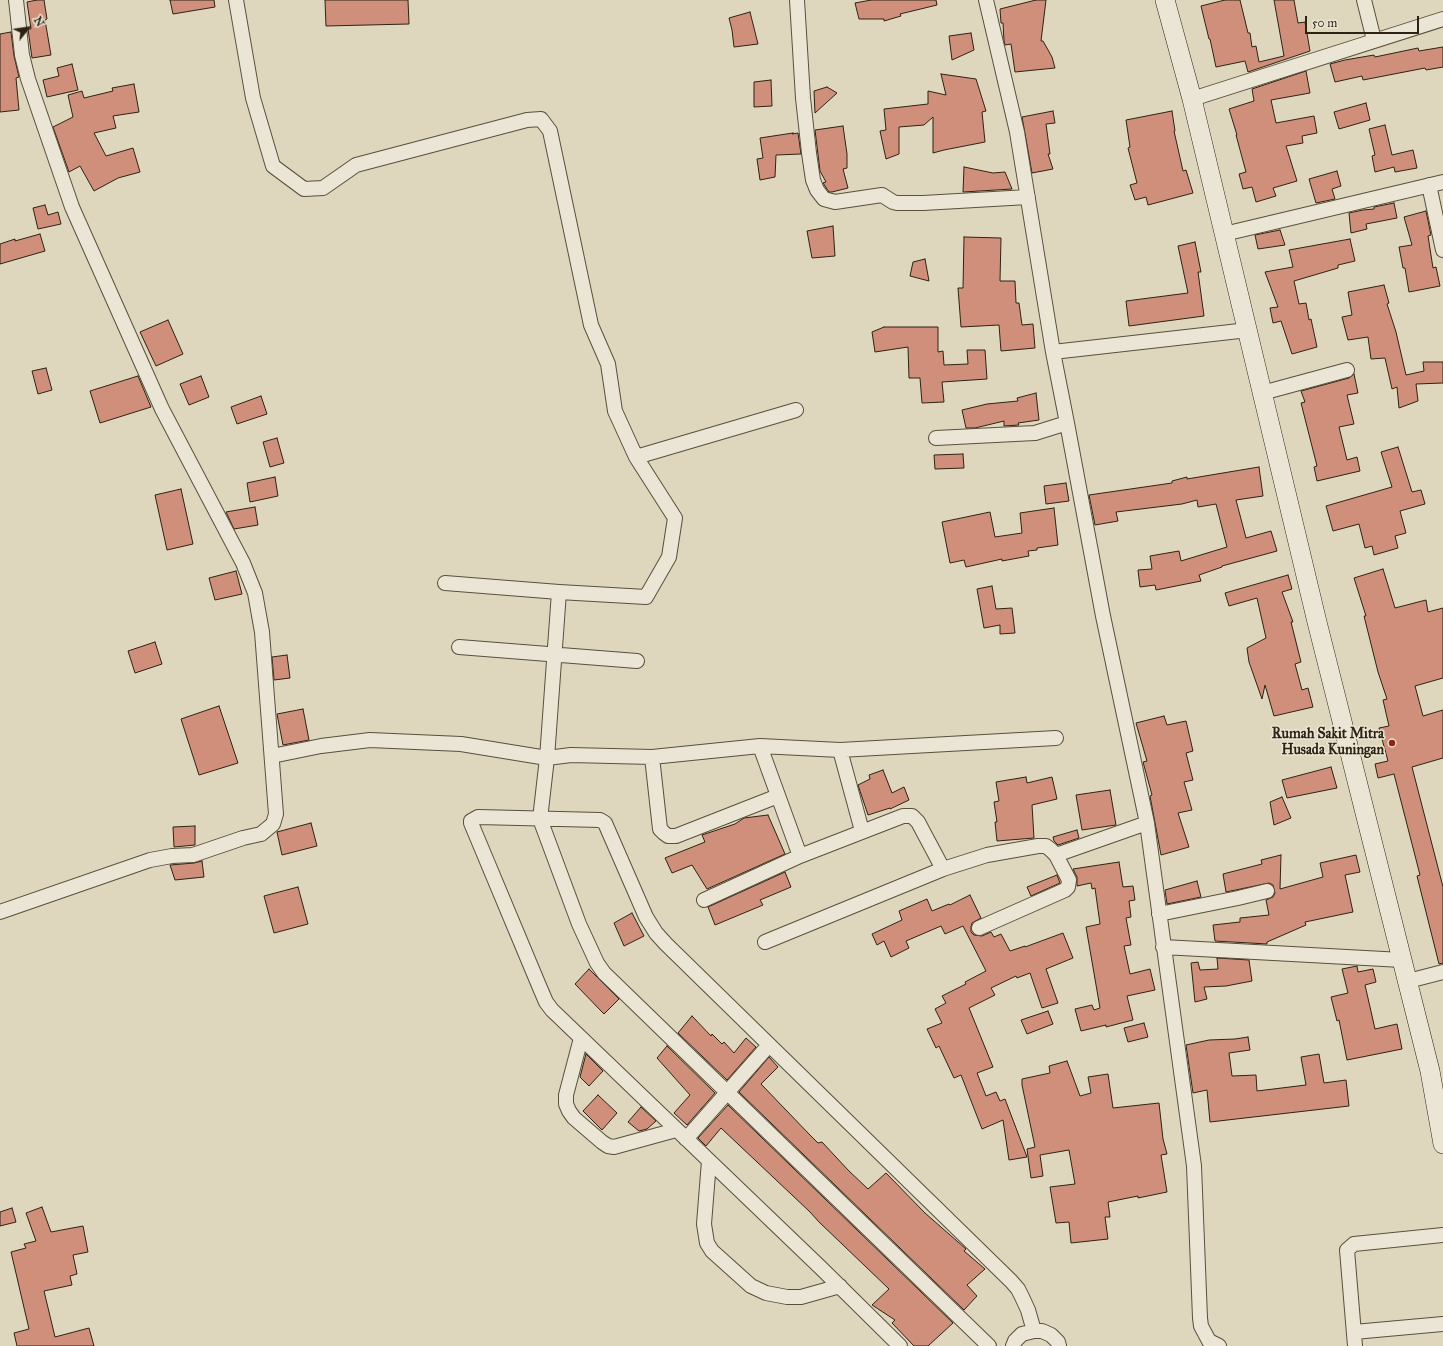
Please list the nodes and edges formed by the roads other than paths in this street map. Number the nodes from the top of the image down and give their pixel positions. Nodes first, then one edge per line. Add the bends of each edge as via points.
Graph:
1 (16, 0) edge
2 (236, 0) edge
3 (797, 0) edge
4 (986, 0) edge
5 (1165, 0) edge
6 (1364, 0) edge
7 (1443, 19) edge
8 (1374, 40) junction
9 (1192, 99) junction
10 (1443, 182) edge
11 (1429, 185) junction
12 (1028, 196) junction
13 (1224, 234) junction
14 (1443, 250) edge
15 (1248, 330) junction
16 (1053, 352) junction
17 (1347, 370) dead end
18 (1262, 392) junction
19 (796, 410) dead end
20 (1066, 423) junction
21 (936, 438) dead end
22 (636, 457) junction
23 (445, 584) dead end
24 (559, 592) junction
25 (459, 647) dead end
26 (555, 655) junction
27 (638, 661) dead end
28 (1056, 738) dead end
29 (760, 746) junction
30 (840, 750) junction
31 (272, 756) junction
32 (652, 757) junction
33 (547, 758) junction
34 (778, 796) junction
35 (540, 819) junction
36 (1147, 823) junction
37 (862, 831) junction
38 (1056, 855) junction
39 (800, 856) junction
40 (943, 869) junction
41 (1267, 891) dead end
42 (704, 900) dead end
43 (0, 912) edge
44 (1159, 914) junction
45 (979, 928) dead end
46 (765, 942) dead end
47 (1163, 947) junction
48 (1402, 960) junction
49 (1443, 972) edge
50 (1408, 981) junction
51 (581, 1038) junction
52 (769, 1045) junction
53 (727, 1092) junction
54 (681, 1134) junction
55 (1443, 1144) edge
56 (709, 1161) junction
57 (1443, 1235) edge
58 (840, 1286) junction
59 (1443, 1324) edge
60 (1034, 1331) junction
61 (1354, 1339) edge
62 (1211, 1344) edge
63 (900, 1346) edge
64 (989, 1346) edge
65 (1013, 1346) edge
66 (1059, 1346) edge

1 - 31 street via 22,55 28,78 72,207 162,409 243,563 255,593 262,632
2 - 22 street via 253,98 273,166 304,189 323,188 356,165 527,120 541,119 550,131 591,325 608,364 616,411
3 - 12 street via 809,153 813,180 824,200 835,202 882,195 897,203 923,203
4 - 12 street via 1017,132
5 - 9 main road
6 - 8 street
7 - 8 street
8 - 9 street
9 - 13 main road
10 - 11 street
11 - 13 street
11 - 14 street
12 - 16 street
13 - 15 main road
15 - 16 street
15 - 18 main road
16 - 20 street
17 - 18 street
18 - 48 main road
19 - 22 street
20 - 21 street via 1035,433
20 - 36 street via 1103,616
22 - 24 street via 674,518 669,557 646,597
23 - 24 street
24 - 26 street
25 - 26 street
26 - 27 street
26 - 33 street
28 - 30 street
29 - 30 street
29 - 32 street
29 - 34 street
30 - 37 street
31 - 33 street via 329,744 370,740 461,744
31 - 43 street via 276,814 273,824 261,834 193,855 150,860
32 - 33 street via 571,755
32 - 34 street via 660,829 668,836 676,836
33 - 35 street
34 - 39 street
35 - 51 street via 478,817 470,823 546,1002
35 - 52 street via 600,820 605,823 652,927 666,944
35 - 53 street via 579,924 597,963 604,973
36 - 38 street
36 - 44 street
37 - 39 street
37 - 40 street via 903,816 912,816 918,822
38 - 40 street via 1046,846 1038,846 987,855
38 - 45 street via 1069,880 1068,887
39 - 42 street
40 - 46 street
41 - 44 street
44 - 47 street
47 - 48 street
47 - 62 street via 1194,1166 1200,1318
48 - 50 main road
49 - 50 street
50 - 55 main road via 1430,1071
51 - 54 street
51 - 54 street via 566,1095 568,1111 574,1118 602,1142 614,1147
52 - 53 street
52 - 60 street via 1011,1281 1028,1310
53 - 54 street
53 - 64 street
54 - 56 street
56 - 58 street
56 - 58 street via 704,1224 707,1244 712,1251 751,1286 766,1293 801,1297
57 - 61 street via 1351,1246 1348,1250
58 - 63 street
59 - 61 street
60 - 65 street via 1022,1334
60 - 66 street via 1051,1335

